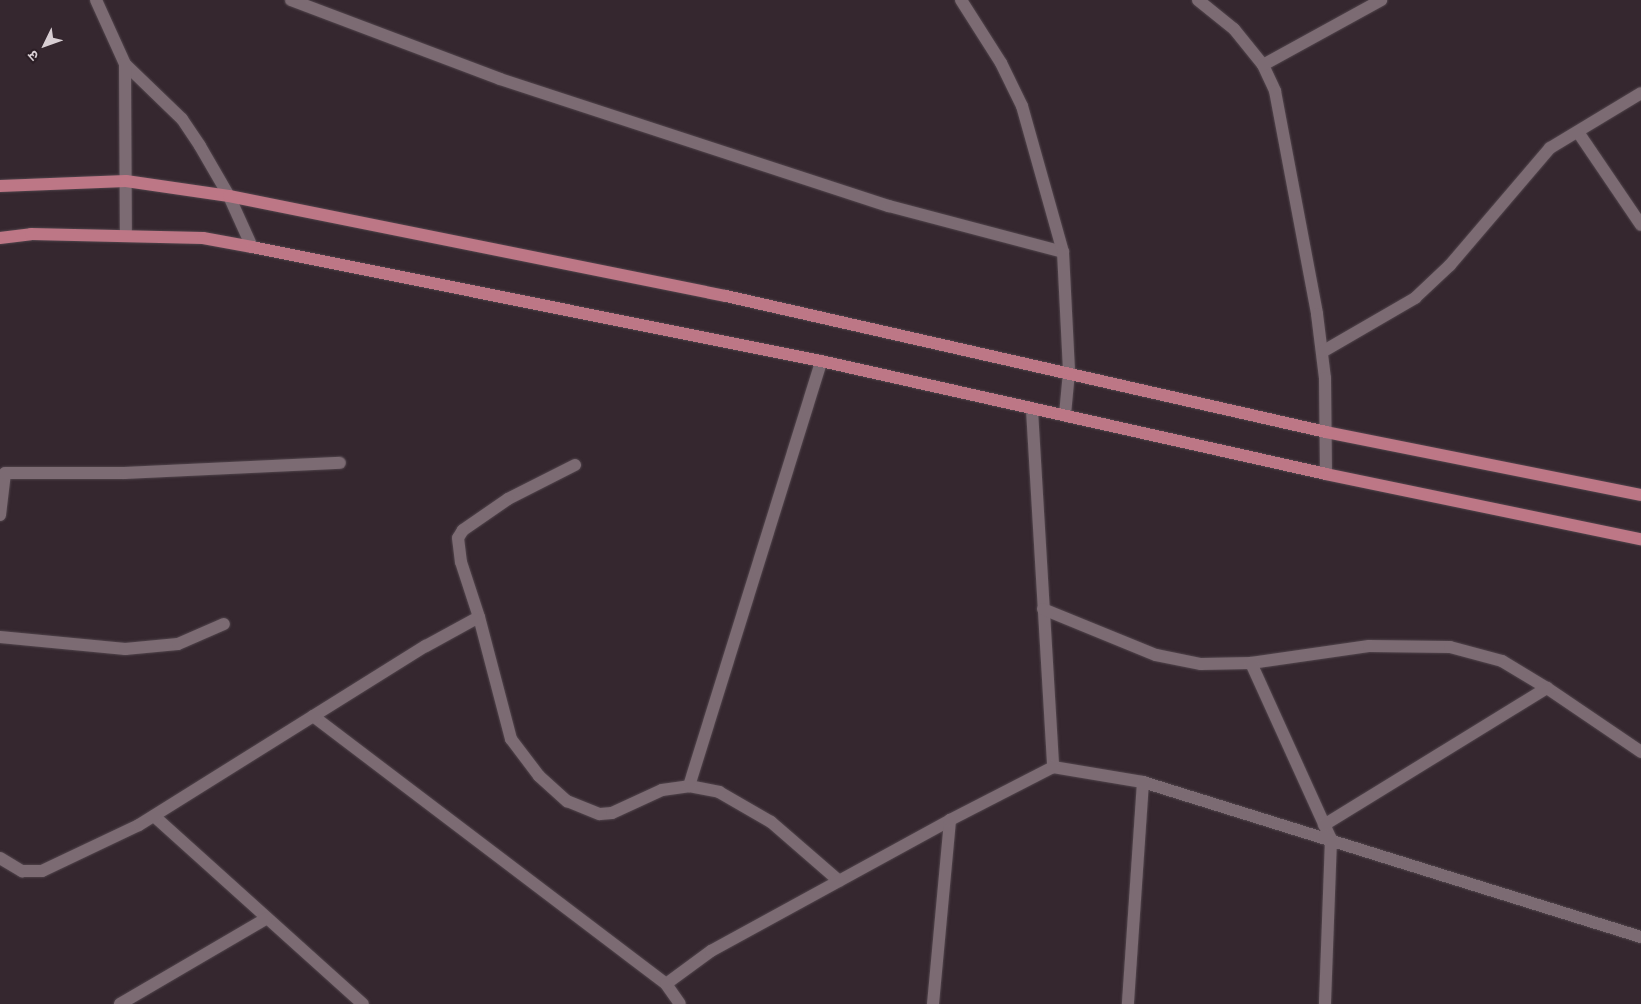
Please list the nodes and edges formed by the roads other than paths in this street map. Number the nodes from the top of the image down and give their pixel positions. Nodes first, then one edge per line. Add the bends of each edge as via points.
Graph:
1 (96, 0) edge
2 (291, 0) edge
3 (961, 0) edge
4 (1198, 0) edge
5 (1381, 0) edge
6 (125, 64) junction
7 (1263, 65) junction
8 (1641, 93) edge
9 (1578, 132) junction
10 (126, 181) junction
11 (0, 186) edge
12 (230, 196) junction
13 (1641, 225) edge
14 (126, 236) junction
15 (0, 238) edge
16 (252, 247) junction
17 (1064, 252) junction
18 (1322, 352) junction
19 (820, 361) junction
20 (1069, 372) junction
21 (1032, 410) junction
22 (1065, 414) junction
23 (1326, 432) junction
24 (340, 463) dead end
25 (575, 465) dead end
26 (1326, 474) junction
27 (1641, 495) edge
28 (0, 515) edge
29 (1641, 539) edge
30 (1043, 609) junction
31 (479, 617) junction
32 (224, 624) dead end
33 (0, 636) edge
34 (1251, 663) junction
35 (1547, 688) junction
36 (313, 716) junction
37 (1641, 752) edge
38 (1052, 766) junction
39 (1144, 782) junction
40 (688, 786) junction
41 (154, 816) junction
42 (950, 820) junction
43 (1324, 825) junction
44 (1331, 839) junction
45 (0, 858) edge
46 (840, 881) junction
47 (267, 918) junction
48 (1641, 938) edge
49 (666, 984) junction
50 (120, 1004) edge
51 (363, 1004) edge
52 (680, 1004) edge
53 (933, 1004) edge
54 (1128, 1004) edge
55 (1325, 1004) edge

1 - 6 street
2 - 17 street via 519,86 889,206
3 - 17 street via 1001,63 1022,106
4 - 7 street via 1234,29
5 - 7 street
6 - 10 street
6 - 12 street via 182,119
7 - 18 street via 1275,91
8 - 9 street
9 - 13 street
9 - 18 street via 1550,148 1450,265 1415,298
10 - 11 main road
10 - 12 main road
10 - 14 street
12 - 16 street
12 - 20 main road via 726,296
14 - 15 main road via 31,234
14 - 16 main road via 203,238
16 - 19 main road
17 - 20 street
18 - 23 street
19 - 21 main road
19 - 40 street
20 - 22 street
20 - 23 main road
21 - 22 main road
21 - 30 street
22 - 26 main road
23 - 26 street
23 - 27 main road
24 - 28 street via 125,473 5,473
25 - 31 street via 508,499 463,530 457,548
26 - 29 main road
30 - 34 street via 1156,655 1201,664
30 - 38 street
31 - 36 street
31 - 40 street via 511,739 539,776 567,801 600,814 612,813 662,790
32 - 33 street via 178,644 125,649
34 - 35 street via 1370,646 1450,647 1502,661
34 - 43 street
35 - 37 street
35 - 43 street
36 - 41 street
36 - 49 street
38 - 39 street
38 - 42 street
39 - 44 street
39 - 54 street
40 - 46 street via 719,792 771,822
41 - 45 street via 42,871 22,871
41 - 47 street
42 - 46 street
42 - 53 street
43 - 44 street
44 - 48 street
44 - 55 street
46 - 49 street via 711,952
47 - 50 street
47 - 51 street
49 - 52 street

